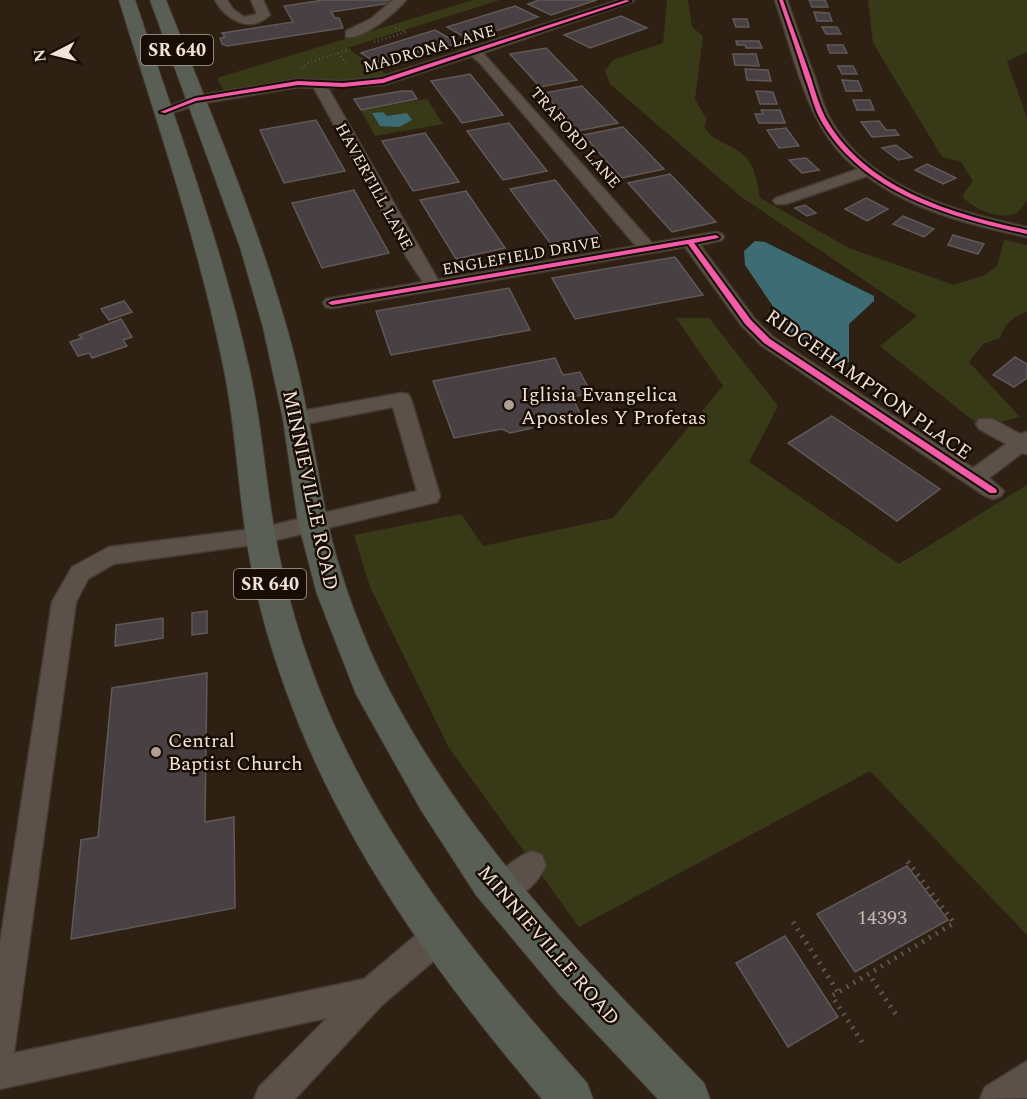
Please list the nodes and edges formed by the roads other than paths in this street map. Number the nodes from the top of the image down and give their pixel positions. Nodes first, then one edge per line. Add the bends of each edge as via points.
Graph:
1 (128, 0) edge
2 (159, 0) edge
3 (274, 0) edge
4 (400, 0) edge
5 (781, 0) edge
6 (631, 2) edge
7 (240, 3) edge
8 (350, 34) dead end
9 (474, 52) junction
10 (320, 86) junction
11 (198, 106) junction
12 (163, 112) junction
13 (869, 170) junction
14 (782, 201) dead end
15 (1027, 232) edge
16 (716, 237) dead end
17 (690, 242) junction
18 (648, 249) junction
19 (433, 285) junction
20 (332, 303) dead end
21 (296, 419) junction
22 (986, 424) dead end
23 (1025, 443) edge
24 (974, 478) junction
25 (993, 491) dead end
26 (314, 522) junction
27 (260, 536) junction
28 (532, 865) dead end
29 (500, 893) junction
30 (439, 936) junction
31 (372, 993) junction
32 (0, 1049) edge
33 (0, 1073) edge
34 (1027, 1078) edge
35 (271, 1099) edge
36 (571, 1099) edge
37 (688, 1099) edge
38 (997, 1099) edge

1 - 12 main road, SR 640
2 - 11 main road, MINNIEVILLE ROAD / SR 640
3 - 7 street
4 - 8 street via 376,21
5 - 13 street via 827,129 849,155
6 - 9 street, MADRONA LANE
9 - 10 street, MADRONA LANE via 383,81
9 - 18 street, TRAFORD LANE via 486,61
10 - 11 street, MADRONA LANE via 304,94
10 - 19 street, HAVERTILL LANE
11 - 12 street, MADRONA LANE
11 - 21 main road, MINNIEVILLE ROAD / SR 640 via 250,247 275,327
12 - 27 main road, SR 640 via 210,263 238,373
13 - 14 street
13 - 15 street via 930,202
16 - 17 street, ENGLEFIELD DRIVE
17 - 18 street, ENGLEFIELD DRIVE
17 - 24 street, RIDGEHAMPTON PLACE via 748,322 767,341
18 - 19 street, ENGLEFIELD DRIVE
19 - 20 street, ENGLEFIELD DRIVE
21 - 26 main road, MINNIEVILLE ROAD / SR 640
21 - 26 street via 401,399 429,496
22 - 23 street
23 - 24 street
24 - 25 street, RIDGEHAMPTON PLACE
26 - 27 street
26 - 29 main road, MINNIEVILLE ROAD / SR 640 via 333,594 373,694 434,798
27 - 30 main road, SR 640 via 295,669 318,727 364,819
27 - 32 street via 109,556 80,573 70,589 62,616
28 - 29 street
29 - 37 main road, MINNIEVILLE ROAD / SR 640 via 574,979
30 - 31 street
30 - 36 main road, SR 640 via 529,1052
31 - 33 street
31 - 35 street
34 - 38 street

